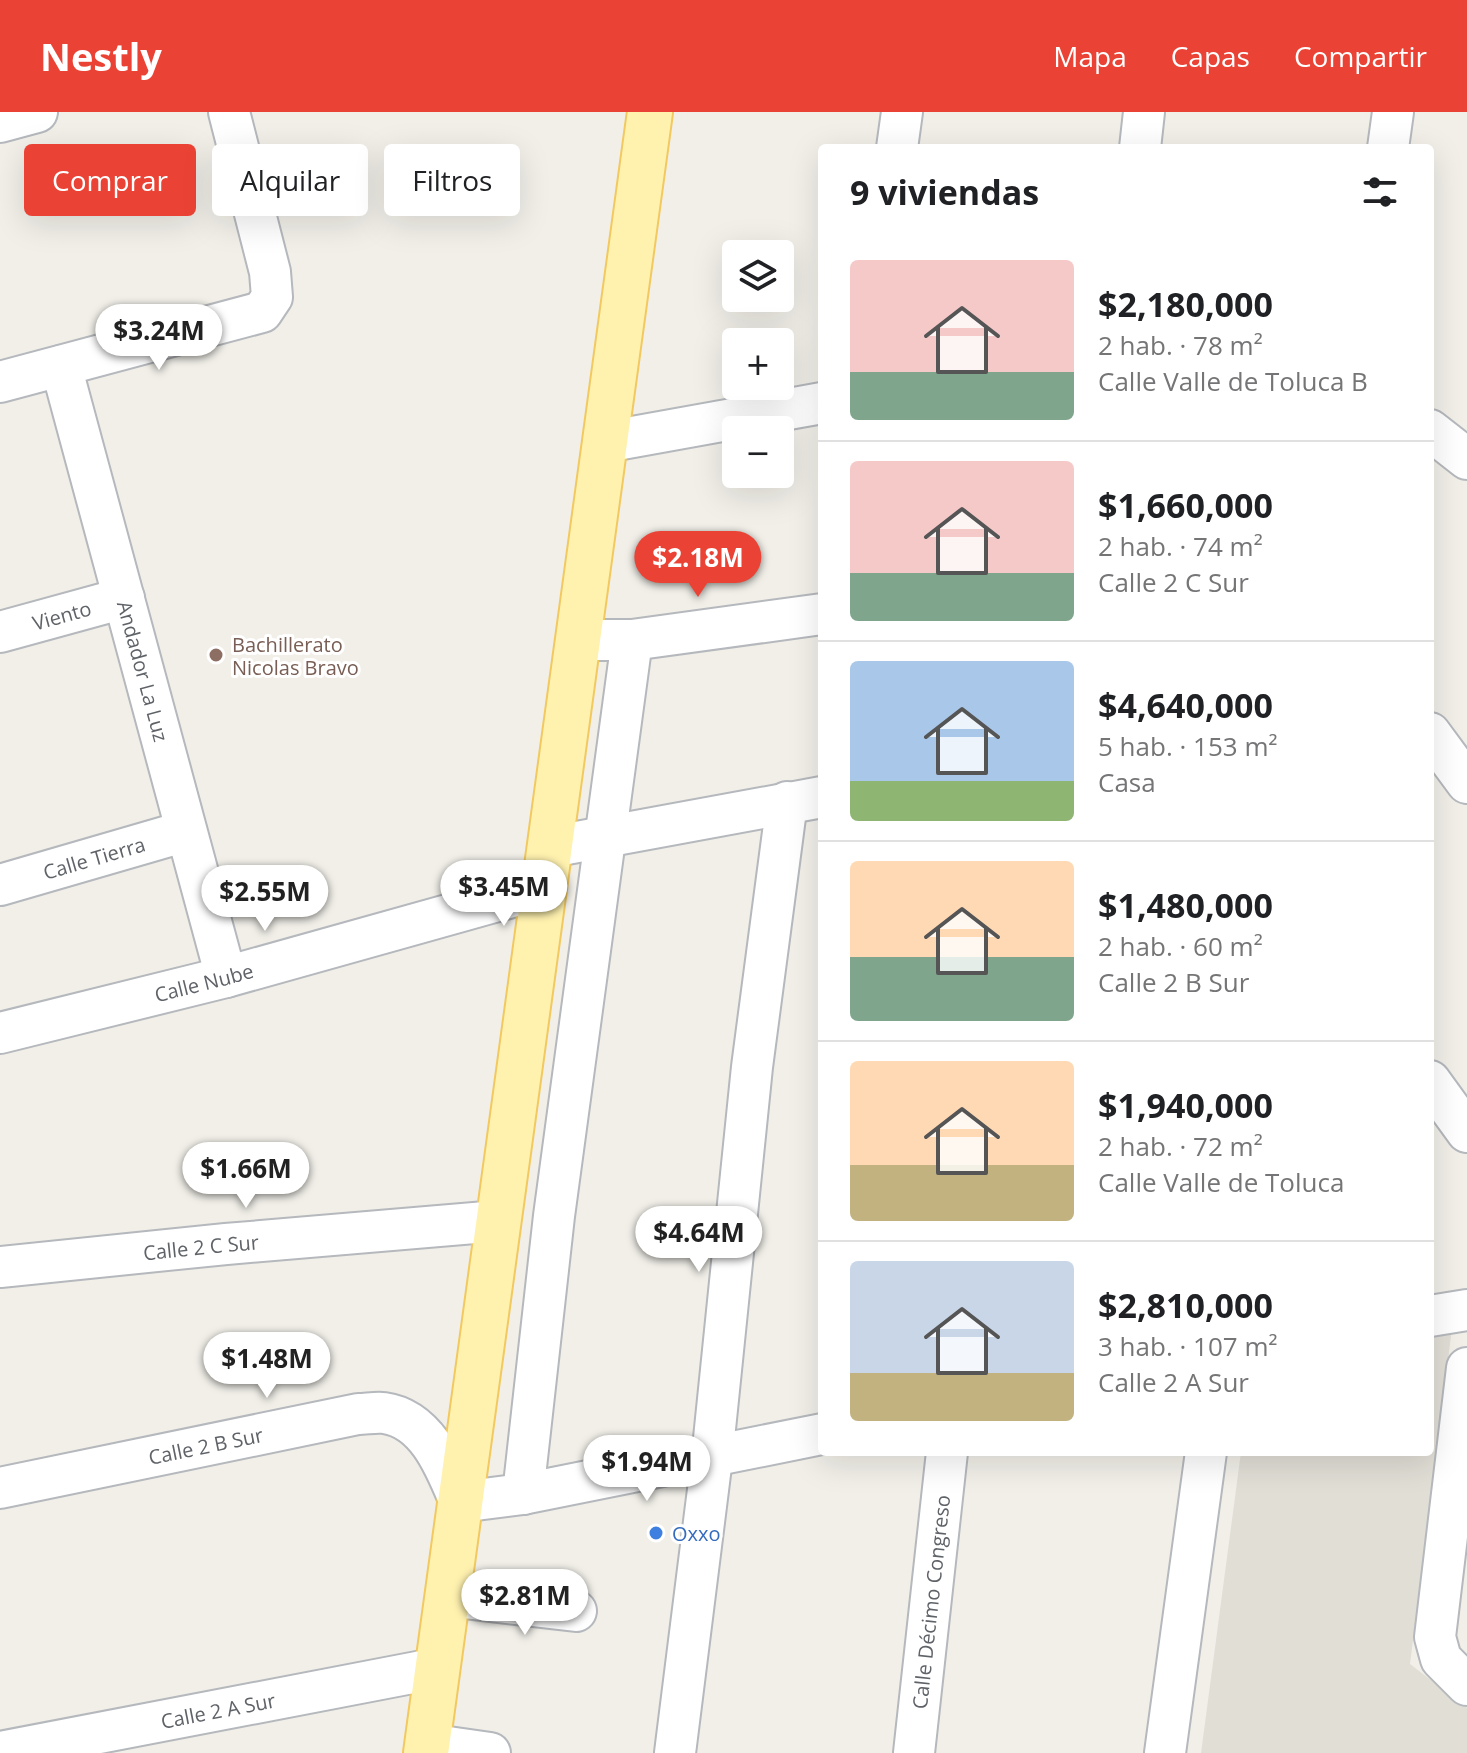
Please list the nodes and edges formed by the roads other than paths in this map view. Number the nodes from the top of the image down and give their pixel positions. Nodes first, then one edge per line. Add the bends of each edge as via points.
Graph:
1 (37, 112) edge
2 (229, 112) edge
3 (650, 112) edge
4 (902, 112) edge
5 (1144, 112) edge
6 (1393, 112) edge
7 (0, 122) edge
8 (898, 144) edge
9 (1140, 144) edge
10 (1389, 144) edge
11 (61, 366) junction
12 (0, 382) edge
13 (818, 404) edge
14 (1434, 433) edge
15 (605, 442) junction
16 (1467, 459) edge
17 (124, 598) junction
18 (818, 615) edge
19 (0, 632) edge
20 (578, 640) junction
21 (632, 640) junction
22 (1447, 750) edge
23 (1467, 783) edge
24 (804, 800) edge
25 (186, 831) junction
26 (606, 837) junction
27 (547, 867) junction
28 (0, 885) edge
29 (226, 977) junction
30 (0, 1033) edge
31 (1434, 1087) edge
32 (1467, 1132) edge
33 (498, 1221) junction
34 (0, 1267) edge
35 (1467, 1310) edge
36 (1434, 1315) edge
37 (1467, 1370) edge
38 (818, 1435) edge
39 (947, 1456) edge
40 (1205, 1456) edge
41 (712, 1458) junction
42 (0, 1488) edge
43 (523, 1494) junction
44 (460, 1502) junction
45 (447, 1596) junction
46 (576, 1611) dead end
47 (438, 1668) junction
48 (1454, 1672) edge
49 (427, 1748) edge
50 (0, 1752) edge
51 (490, 1753) edge
52 (675, 1753) edge
53 (914, 1753) edge
54 (1165, 1753) edge

1 - 7 street
2 - 11 street via 272,297 262,312
3 - 15 main road
4 - 8 street
5 - 9 street
6 - 10 street
11 - 12 street
11 - 17 street, Andador La Luz
13 - 15 street
14 - 16 street
15 - 20 main road
17 - 19 street, Viento
17 - 25 street, Andador La Luz
18 - 21 street
20 - 21 street
20 - 27 main road
21 - 26 street
22 - 23 street
24 - 26 street, Calle Nube
24 - 41 street via 752,1067
25 - 28 street, Calle Tierra
25 - 29 street, Andador La Luz
26 - 27 street, Calle Nube
26 - 43 street via 554,1216
27 - 29 street, Calle Nube
27 - 33 main road
29 - 30 street, Calle Nube
31 - 32 street
33 - 34 street, Calle 2 C Sur
33 - 44 main road
35 - 36 street
37 - 48 street via 1435,1637
38 - 41 street
39 - 53 street, Calle Décimo Congreso
40 - 54 street
41 - 43 street
41 - 52 street
42 - 44 street, Calle 2 B Sur via 358,1414 385,1413 412,1423 428,1441
43 - 44 street
44 - 45 main road
45 - 46 street
45 - 47 main road
47 - 49 main road
47 - 50 street, Calle 2 A Sur
49 - 51 street

